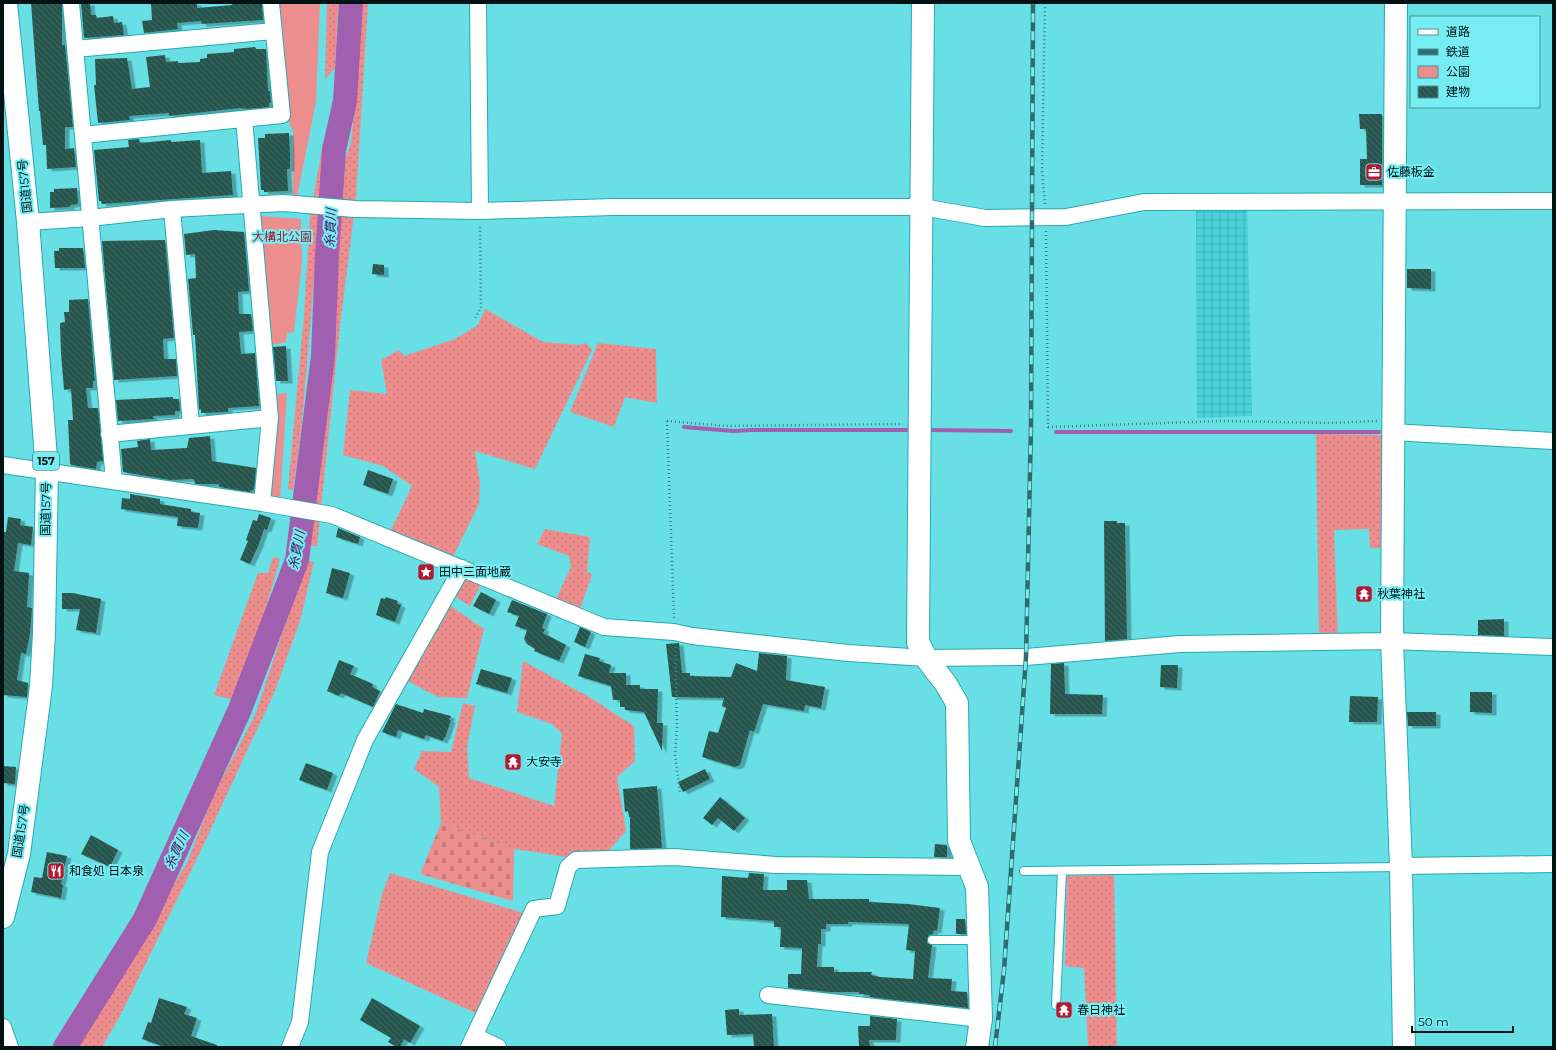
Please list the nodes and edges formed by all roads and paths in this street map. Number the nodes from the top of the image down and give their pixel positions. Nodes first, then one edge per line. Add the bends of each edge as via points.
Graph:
1 (6, 3) edge
2 (71, 3) edge
3 (271, 3) edge
4 (478, 3) edge
5 (924, 3) edge
6 (1045, 3) edge
7 (1396, 3) edge
8 (274, 31) junction
9 (75, 49) junction
10 (244, 119) junction
11 (83, 135) junction
12 (1553, 201) edge
13 (1395, 202) junction
14 (252, 205) junction
15 (922, 207) junction
16 (172, 210) junction
17 (480, 211) junction
18 (1046, 217) junction
19 (90, 218) junction
20 (28, 222) junction
21 (475, 318) dead end
22 (270, 418) junction
23 (919, 424) junction
24 (191, 425) junction
25 (1392, 426) junction
26 (109, 434) junction
27 (1553, 441) edge
28 (3, 465) edge
29 (47, 471) junction
30 (114, 480) junction
31 (262, 503) junction
32 (462, 568) junction
33 (674, 632) junction
34 (1392, 641) junction
35 (1553, 647) edge
36 (926, 658) junction
37 (680, 792) dead end
38 (1553, 864) edge
39 (1401, 866) junction
40 (969, 867) junction
41 (1024, 870) dead end
42 (1062, 870) junction
43 (3, 917) edge
44 (932, 940) dead end
45 (980, 940) junction
46 (768, 995) dead end
47 (1056, 1005) dead end
48 (981, 1019) junction
49 (3, 1027) edge
50 (472, 1042) edge
51 (10, 1047) edge
52 (290, 1047) edge
53 (498, 1047) edge
54 (978, 1047) edge
55 (1404, 1047) edge

1 - 20 main road, 国道157号 / 157
2 - 9 street
3 - 8 street
4 - 17 street
5 - 15 main road
6 - 18 path via 1042,171
7 - 13 main road
8 - 9 street
8 - 10 street via 282,115
9 - 11 street
10 - 11 street
10 - 14 street
11 - 19 street
12 - 13 street
13 - 18 street via 1144,202 1066,217
13 - 25 main road
14 - 16 street
14 - 17 street via 306,204 356,209
14 - 22 street
15 - 17 street via 613,207
15 - 18 street via 985,218
15 - 23 main road
16 - 19 street
16 - 24 street
17 - 21 path via 481,308
18 - 25 path via 1048,427 1215,422
19 - 20 street
19 - 26 street
20 - 29 main road, 国道157号 / 157
22 - 24 street
22 - 31 street
23 - 33 path via 726,426 669,420
23 - 36 main road via 918,642
24 - 26 street
25 - 27 street
25 - 34 main road
26 - 30 street
28 - 29 street
29 - 30 street
29 - 43 main road, 国道157号 / 157 via 41,686 19,854
30 - 31 street
31 - 32 street via 332,515
32 - 33 street via 604,627
32 - 52 street via 365,740 320,852 300,1022
33 - 36 street via 840,652
33 - 37 path via 677,725 675,755
34 - 35 street
34 - 36 street via 1180,644 1026,657
34 - 39 main road
36 - 40 main road via 946,684 957,704 959,841
38 - 39 street
39 - 42 lane
39 - 55 main road
40 - 45 main road via 977,887
40 - 50 street via 776,865 674,857 576,860 568,867 557,906 534,909
41 - 42 lane
42 - 47 lane
44 - 45 lane
45 - 48 main road
46 - 48 street
48 - 54 main road
49 - 51 street
50 - 53 street

